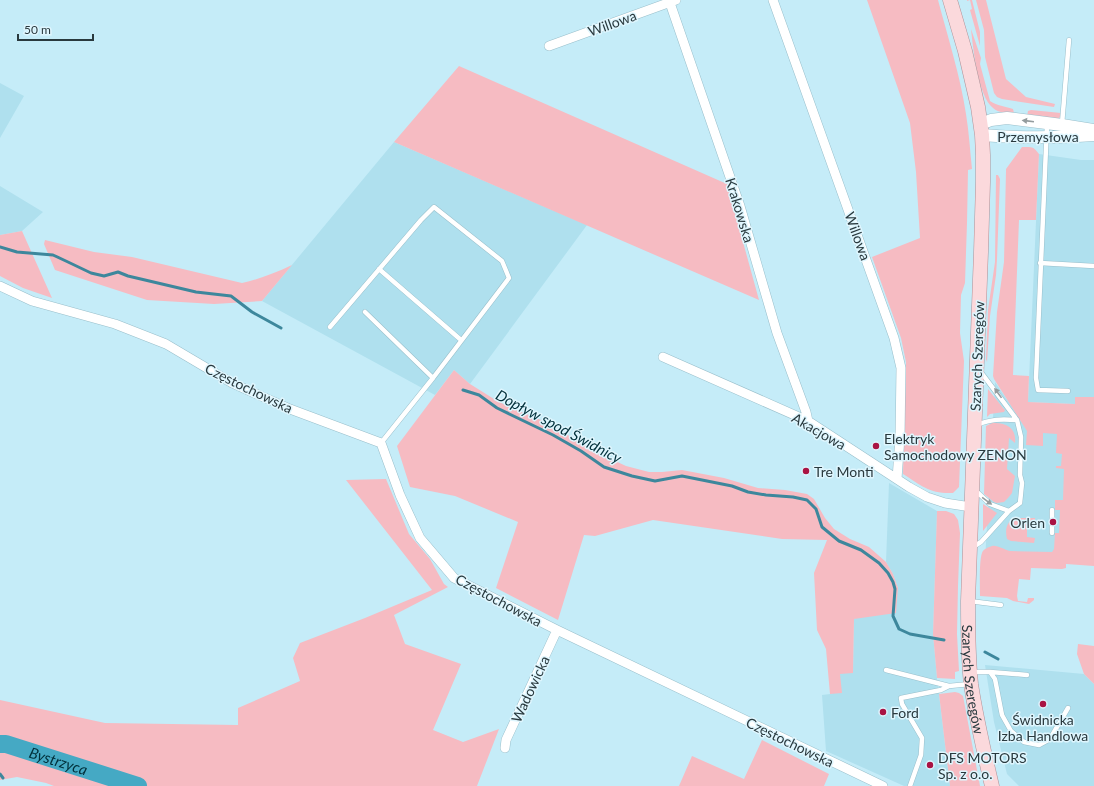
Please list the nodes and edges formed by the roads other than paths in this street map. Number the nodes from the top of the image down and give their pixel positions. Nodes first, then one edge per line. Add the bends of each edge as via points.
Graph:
1 (773, 0) edge
2 (950, 0) edge
3 (671, 1) edge
4 (1069, 40) dead end
5 (549, 46) dead end
6 (1047, 123) junction
7 (1062, 125) junction
8 (981, 130) junction
9 (1094, 130) edge
10 (1094, 136) edge
11 (1046, 137) junction
12 (1060, 138) junction
13 (1040, 263) junction
14 (1094, 266) edge
15 (379, 269) junction
16 (0, 286) edge
17 (365, 312) dead end
18 (330, 327) dead end
19 (462, 340) junction
20 (663, 357) dead end
21 (977, 367) junction
22 (433, 378) junction
23 (1068, 391) dead end
24 (1017, 420) junction
25 (808, 421) junction
26 (974, 426) junction
27 (382, 444) junction
28 (897, 479) junction
29 (972, 484) junction
30 (971, 507) junction
31 (1052, 510) dead end
32 (1008, 511) junction
33 (1052, 533) dead end
34 (970, 549) junction
35 (968, 601) junction
36 (1001, 605) dead end
37 (557, 630) junction
38 (886, 670) dead end
39 (990, 672) junction
40 (1027, 675) dead end
41 (971, 678) junction
42 (949, 686) junction
43 (1068, 708) dead end
44 (505, 748) dead end
45 (883, 786) edge
46 (910, 786) edge
47 (992, 786) edge

1 - 28 street, Willowa via 894,338 901,368
2 - 8 main road, Szarych Szeregów via 965,51
3 - 5 street, Willowa
3 - 25 street, Krakowska via 740,206 777,333
4 - 7 lane
6 - 7 main road, Przemysłowa
6 -> 8 main road, Przemysłowa via 1007,118 991,120
6 - 11 lane
7 - 9 main road, Przemysłowa
7 - 12 lane
8 - 11 main road, Przemysłowa via 1014,137
8 - 21 main road, Szarych Szeregów via 983,182
10 - 12 main road, Przemysłowa
11 - 12 main road, Przemysłowa
11 - 13 lane
13 - 14 lane
13 - 23 lane via 1036,378 1038,390
15 - 18 lane
15 - 19 lane
15 - 19 lane via 434,207 502,261 509,278
16 - 27 street, Częstochowska via 32,301 116,324 166,344 232,384
17 - 22 lane
19 - 22 lane
20 - 25 street, Akacjowa
24 -> 21 lane
21 - 26 main road, Szarych Szeregów
22 - 27 lane
24 - 26 lane via 988,420
24 - 32 lane via 1021,437 1020,503
25 - 28 street, Akacjowa
26 - 29 main road, Szarych Szeregów
27 - 37 street, Częstochowska via 400,495 420,538 454,578
28 - 30 street, Akacjowa via 927,497
29 - 30 main road, Szarych Szeregów
29 -> 32 lane via 977,493 990,504
30 - 34 main road, Szarych Szeregów
31 - 33 lane
32 - 34 lane via 981,542
34 - 35 main road, Szarych Szeregów
35 - 36 lane
35 - 41 main road, Szarych Szeregów
37 - 44 street, Wadowicka via 506,740
37 - 45 street, Częstochowska
38 - 42 lane
39 - 40 lane
39 - 41 lane
39 - 43 lane via 995,679 1002,715 1011,731 1024,742 1040,745 1050,739
41 - 42 lane
41 - 47 main road, Szarych Szeregów
42 - 46 lane via 902,698 902,704 922,738 921,755

